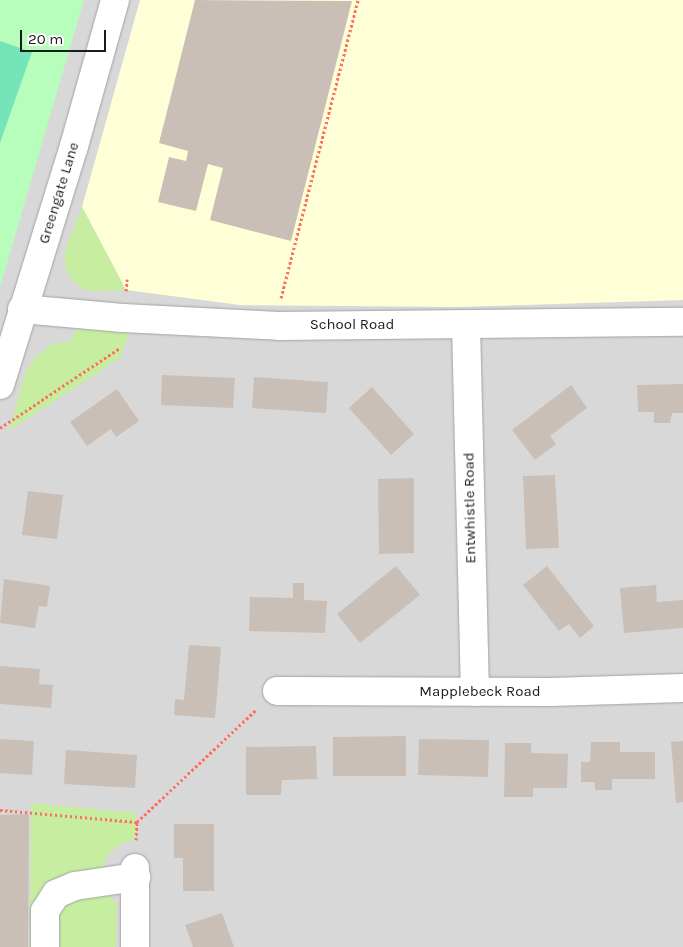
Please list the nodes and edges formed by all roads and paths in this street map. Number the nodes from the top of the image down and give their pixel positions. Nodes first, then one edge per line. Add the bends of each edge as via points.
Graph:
1 (115, 0) edge
2 (358, 0) edge
3 (22, 309) junction
4 (123, 318) junction
5 (683, 322) edge
6 (466, 325) junction
7 (279, 326) junction
8 (0, 385) edge
9 (0, 428) edge
10 (683, 688) edge
11 (277, 691) joint
12 (474, 692) junction
13 (0, 810) edge
14 (137, 822) junction
15 (136, 873) junction
16 (45, 947) edge
17 (135, 947) edge

1 - 3 street, Greengate Lane via 74,146
2 - 7 path via 279,304
3 - 4 street, School Road
3 - 8 street, Greengate Lane
4 - 7 street, School Road
4 - 9 path via 124,345
5 - 6 street, School Road
6 - 7 street, School Road
6 - 12 street, Entwhistle Road
10 - 12 street, Mapplebeck Road
11 - 12 street, Mapplebeck Road
11 - 14 path
13 - 14 path
14 - 15 path
15 - 16 street via 74,886 56,894 45,911
15 - 17 street

